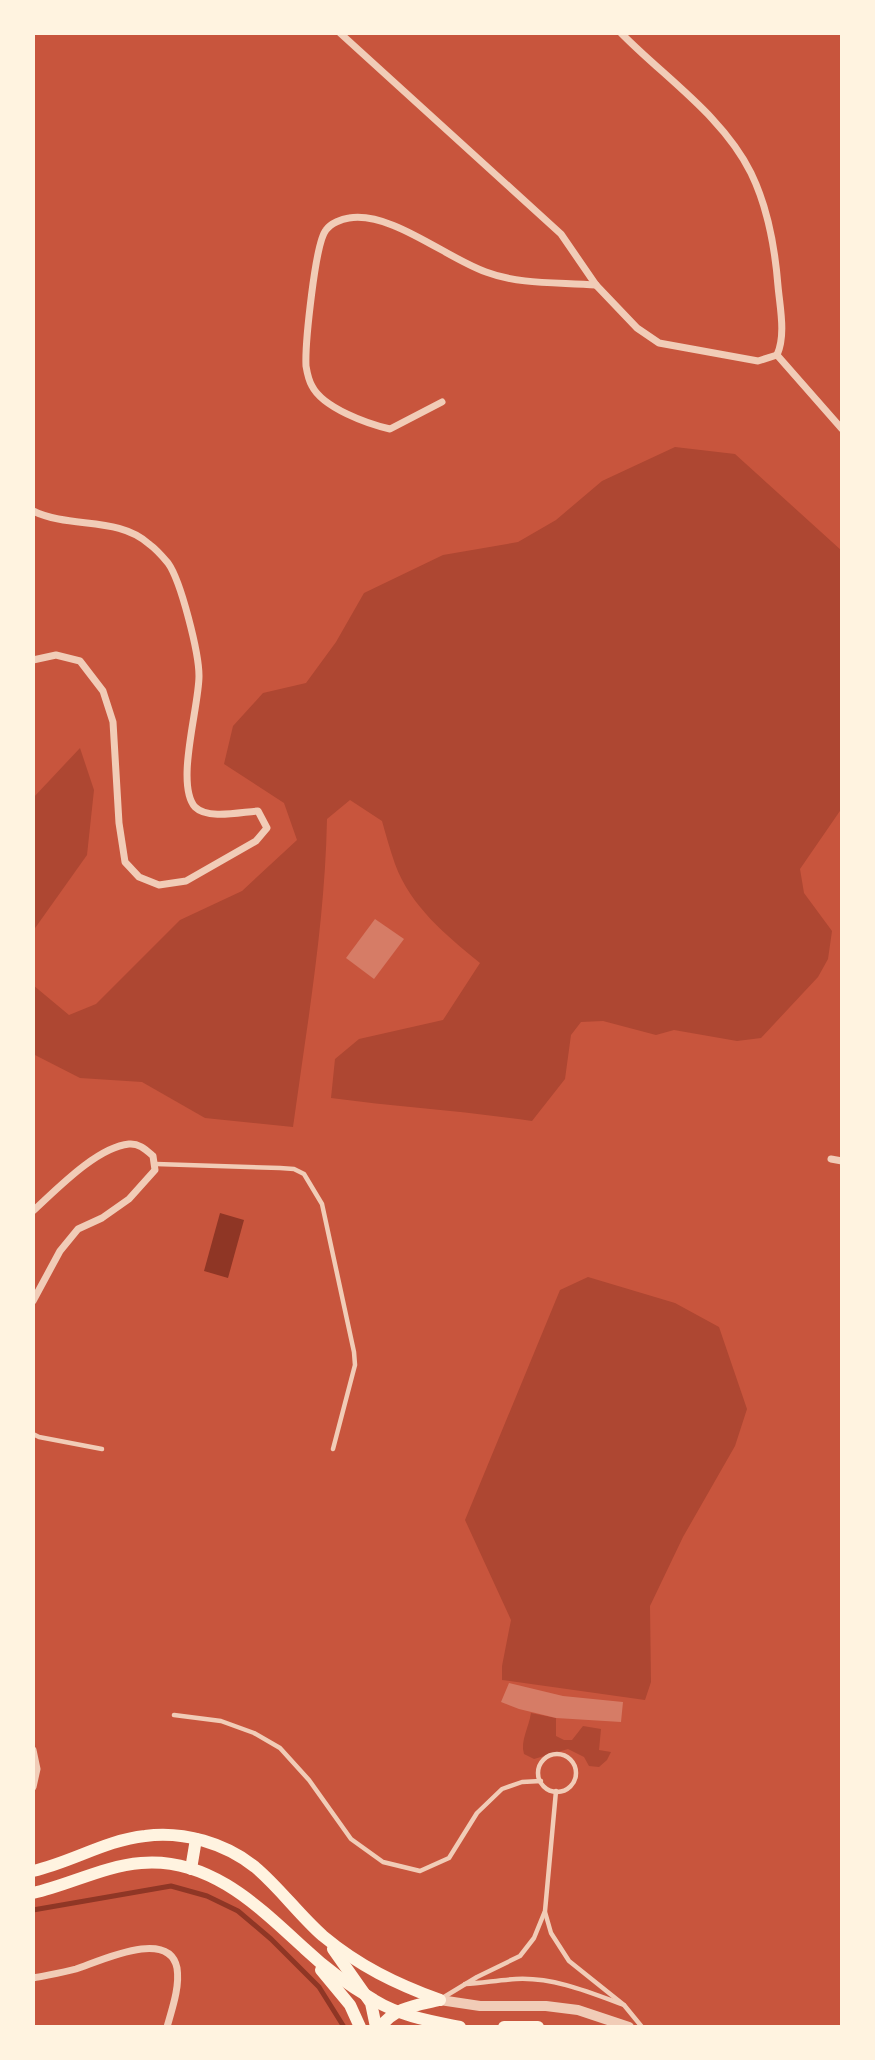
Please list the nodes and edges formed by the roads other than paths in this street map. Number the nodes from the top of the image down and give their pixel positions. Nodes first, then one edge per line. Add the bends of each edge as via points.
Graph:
1 (340, 33) edge
2 (621, 33) edge
3 (596, 285) junction
4 (777, 355) junction
5 (442, 402) dead end
6 (842, 429) edge
7 (33, 511) edge
8 (33, 660) edge
9 (831, 1159) dead end
10 (842, 1161) edge
11 (156, 1164) junction
12 (33, 1211) edge
13 (33, 1301) edge
14 (33, 1434) edge
15 (102, 1449) dead end
16 (333, 1449) dead end
17 (174, 1715) dead end
18 (33, 1750) edge
19 (541, 1781) junction
20 (33, 1787) edge
21 (556, 1791) junction
22 (196, 1839) junction
23 (191, 1869) junction
24 (33, 1871) edge
25 (33, 1893) edge
26 (545, 1911) junction
27 (320, 1934) junction
28 (306, 1951) junction
29 (33, 1978) edge
30 (465, 1984) junction
31 (364, 1993) junction
32 (440, 2000) junction
33 (624, 2005) junction
34 (398, 2011) junction
35 (425, 2021) junction
36 (167, 2027) edge
37 (360, 2027) edge
38 (379, 2027) edge
39 (403, 2027) edge
40 (460, 2027) edge
41 (504, 2027) edge
42 (538, 2027) edge
43 (629, 2027) edge
44 (642, 2027) edge

1 - 3 street via 561,234
2 - 4 street via 709,117 751,173 776,256 782,338
3 - 4 street via 637,328 659,343 758,361
3 - 5 street via 523,281 486,273 399,227 359,217 346,218 326,229 320,242 309,330 306,367 313,388 351,415 390,429
4 - 6 street
7 - 8 street via 48,518 124,527 148,542 169,565 193,630 199,675 186,785 195,806 207,814 258,811 267,828 256,841 186,881 159,885 139,877 125,862 113,722 103,691 80,662 56,655
9 - 10 street
11 - 12 street via 141,1146 114,1149 94,1159
11 - 13 street via 129,1199 78,1229 60,1251
11 - 16 lane via 294,1169 309,1180 322,1204 354,1352 355,1365
14 - 15 lane
17 - 19 lane via 221,1721 280,1748 351,1839 383,1862 420,1871 449,1858 477,1813 502,1789
18 - 20 street via 37,1769
19 - 21 lane
19 - 21 lane via 539,1768 546,1758 558,1754 570,1759 576,1770 573,1782
21 - 26 lane
22 - 23 main road
22 - 24 main road via 157,1835 121,1839
22 - 27 main road via 231,1851 257,1869
23 - 25 main road via 140,1863
23 - 28 main road via 249,1899
26 - 30 lane via 520,1956
26 - 33 lane via 551,1933 569,1961
27 - 31 main road
27 - 32 main road via 384,1978
28 - 31 main road
28 - 37 main road via 350,2005
29 - 36 street via 127,1951 157,1948 177,1965
30 - 32 lane
30 - 33 lane via 547,1981
31 - 34 main road
31 - 38 main road
32 - 34 main road
32 - 43 street via 578,2010
33 - 44 lane
34 - 35 main road
34 - 38 main road
35 - 39 main road
35 - 40 main road
41 - 42 main road

